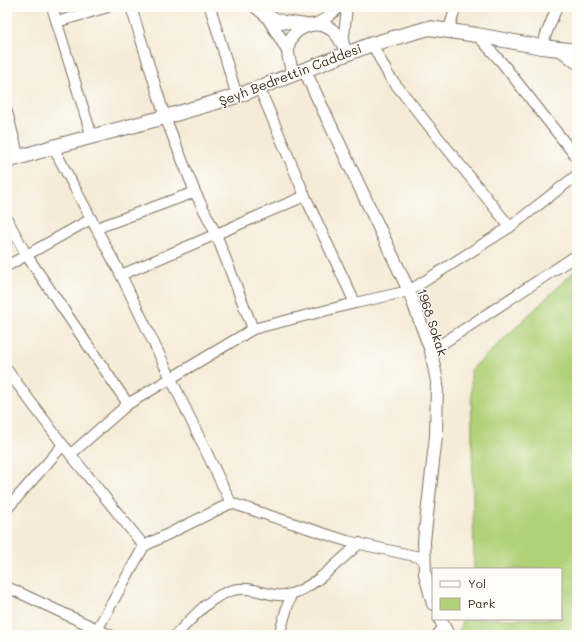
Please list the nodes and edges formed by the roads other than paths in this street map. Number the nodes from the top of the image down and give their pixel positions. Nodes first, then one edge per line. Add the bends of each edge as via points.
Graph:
1 (52, 7) edge
2 (108, 7) edge
3 (131, 7) edge
4 (210, 7) edge
5 (256, 7) edge
6 (340, 7) edge
7 (347, 7) edge
8 (456, 7) edge
9 (557, 7) edge
10 (267, 16) junction
11 (57, 22) junction
12 (310, 25) junction
13 (448, 31) junction
14 (477, 35) junction
15 (372, 44) junction
16 (541, 47) junction
17 (287, 49) junction
18 (345, 49) junction
19 (558, 49) junction
20 (577, 51) edge
21 (577, 64) edge
22 (298, 72) junction
23 (259, 87) junction
24 (237, 96) junction
25 (7, 112) edge
26 (165, 118) junction
27 (92, 137) junction
28 (53, 147) junction
29 (577, 158) edge
30 (13, 160) edge
31 (577, 175) edge
32 (196, 192) junction
33 (305, 196) junction
34 (7, 219) edge
35 (94, 223) junction
36 (510, 227) junction
37 (216, 234) junction
38 (577, 255) edge
39 (27, 256) junction
40 (7, 266) edge
41 (121, 275) junction
42 (409, 291) junction
43 (355, 303) junction
44 (253, 329) junction
45 (431, 351) junction
46 (7, 370) edge
47 (170, 379) junction
48 (128, 404) junction
49 (63, 445) junction
50 (71, 454) junction
51 (231, 503) junction
52 (7, 509) edge
53 (360, 543) junction
54 (144, 546) junction
55 (424, 558) junction
56 (7, 587) edge
57 (291, 594) junction
58 (432, 600) edge
59 (96, 632) edge
60 (110, 635) edge
61 (176, 635) edge
62 (279, 635) edge

1 - 11 street
2 - 11 street
3 - 26 street
4 - 24 street
5 - 10 street
6 - 12 street via 328,17
7 - 18 street
8 - 13 street
9 - 16 street
10 - 12 street via 284,22
10 - 17 street, 1968 Sokak
11 - 27 street
12 - 17 street via 296,32 290,39
12 - 18 street via 332,30
13 - 14 main road, Şeyh Bedrettin Caddesi
13 - 15 main road, Şeyh Bedrettin Caddesi via 428,28
14 - 16 main road, Şeyh Bedrettin Caddesi
14 - 29 street
15 - 18 main road, Şeyh Bedrettin Caddesi
15 - 36 street via 389,76
16 - 19 main road, Şeyh Bedrettin Caddesi
17 - 22 street, 1968 Sokak
18 - 22 main road, Şeyh Bedrettin Caddesi
19 - 20 main road, Şeyh Bedrettin Caddesi
19 - 21 street
22 - 23 main road, Şeyh Bedrettin Caddesi
22 - 42 street, 1968 Sokak
23 - 24 main road, Şeyh Bedrettin Caddesi
23 - 33 street
24 - 26 main road, Şeyh Bedrettin Caddesi
25 - 30 street
26 - 27 main road, Şeyh Bedrettin Caddesi
26 - 32 street
27 - 28 main road, Şeyh Bedrettin Caddesi
28 - 30 main road, Şeyh Bedrettin Caddesi
28 - 35 street
31 - 36 street
32 - 35 street
32 - 37 street
33 - 37 street
33 - 43 street
34 - 39 street
35 - 39 street
35 - 41 street
36 - 42 street
37 - 41 street
37 - 44 street
38 - 45 street
39 - 40 street
39 - 48 street
41 - 47 street
42 - 43 street
42 - 45 street, 1968 Sokak
43 - 44 street
44 - 47 street
45 - 55 street, 1968 Sokak via 436,382 436,436
46 - 49 street
47 - 48 street
47 - 51 street
48 - 50 street
49 - 50 street
49 - 52 street
50 - 54 street
51 - 53 street
51 - 54 street
53 - 55 street
53 - 57 street via 313,583
54 - 59 street
55 - 58 street, 1968 Sokak
56 - 59 street
57 - 61 street via 272,595 247,589 226,591 210,602
57 - 62 street
59 - 60 street

